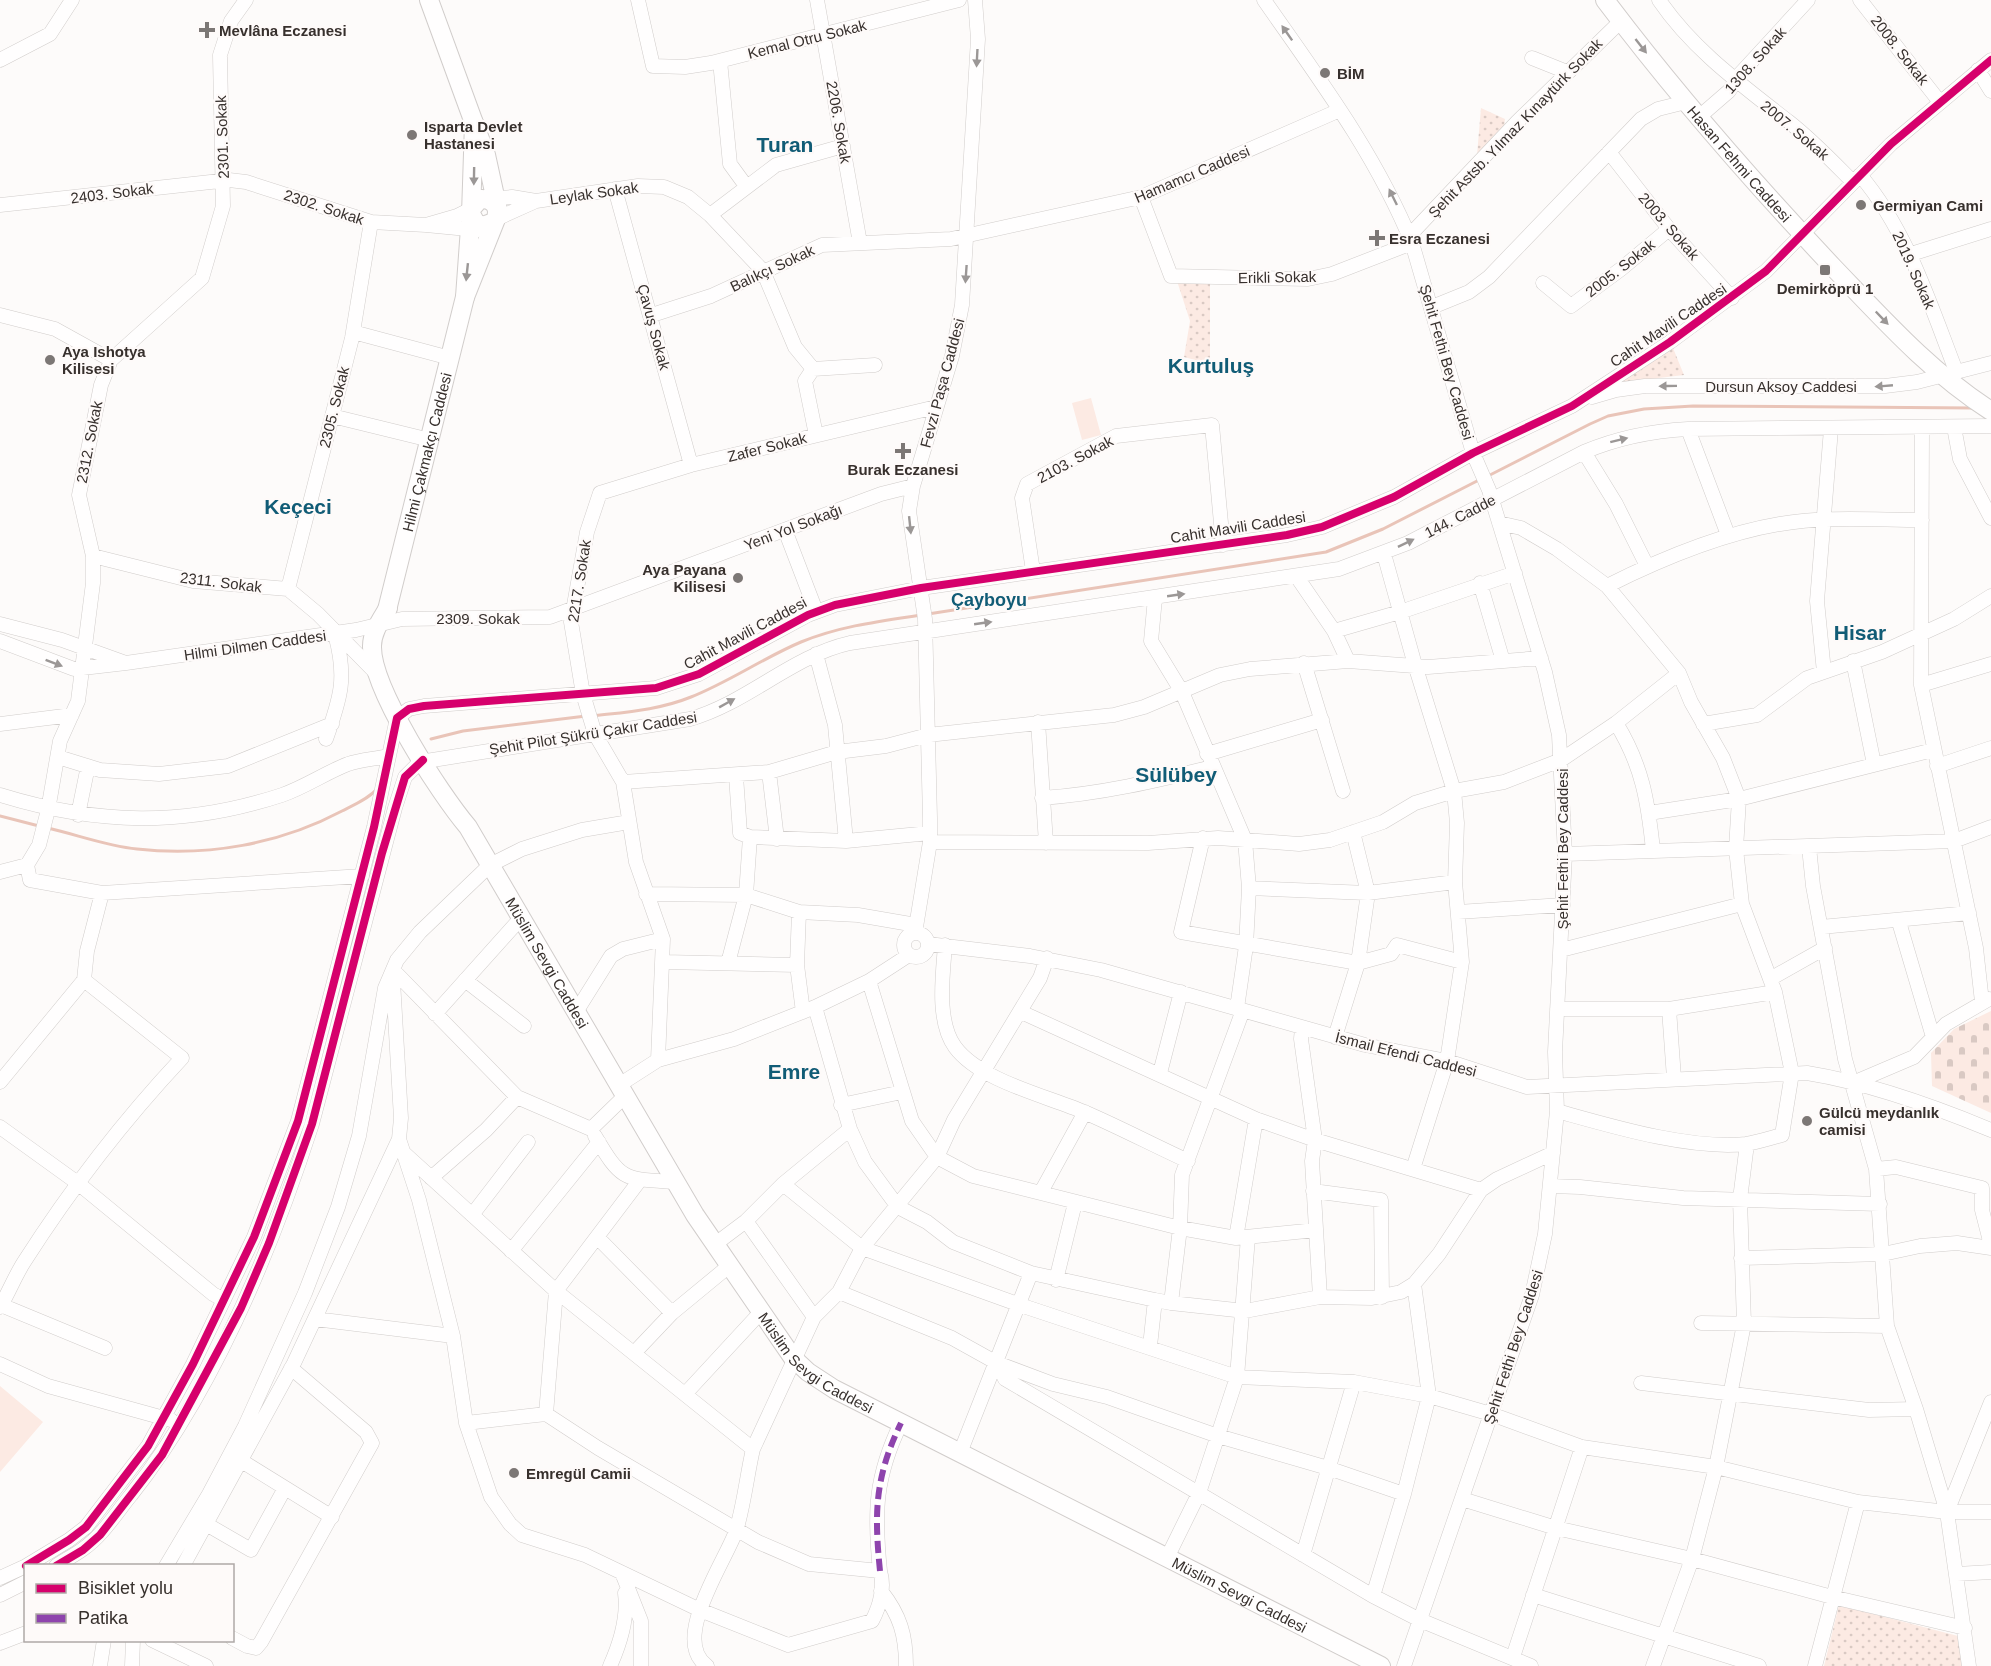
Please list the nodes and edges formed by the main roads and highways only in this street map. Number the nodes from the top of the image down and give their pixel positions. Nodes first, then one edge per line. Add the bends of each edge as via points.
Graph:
1 (429, 0) edge
2 (1605, 0) edge
3 (474, 123) junction
4 (484, 213) junction
5 (465, 297) junction
6 (1991, 411) edge
7 (383, 619) junction
8 (401, 715) junction
9 (1381, 1666) edge

1 - 3 main road, Hilmi Çakmakçı Caddesi
2 -> 6 main road, Hasan Fehmi Caddesi via 1686,102 1803,235 1899,336
3 -> 4 main road, Hilmi Çakmakçı Caddesi
3 - 4 main road, Hilmi Çakmakçı Caddesi via 486,154
4 - 5 main road, Hilmi Çakmakçı Caddesi
4 -> 5 main road, Hilmi Çakmakçı Caddesi
5 - 7 main road, Hilmi Çakmakçı Caddesi
7 - 8 main road, Müslim Sevgi Caddesi via 384,671
7 - 8 main road, Müslim Sevgi Caddesi via 372,644 376,673
8 - 9 main road, Müslim Sevgi Caddesi via 457,799 468,827 714,1245 793,1358 820,1381

